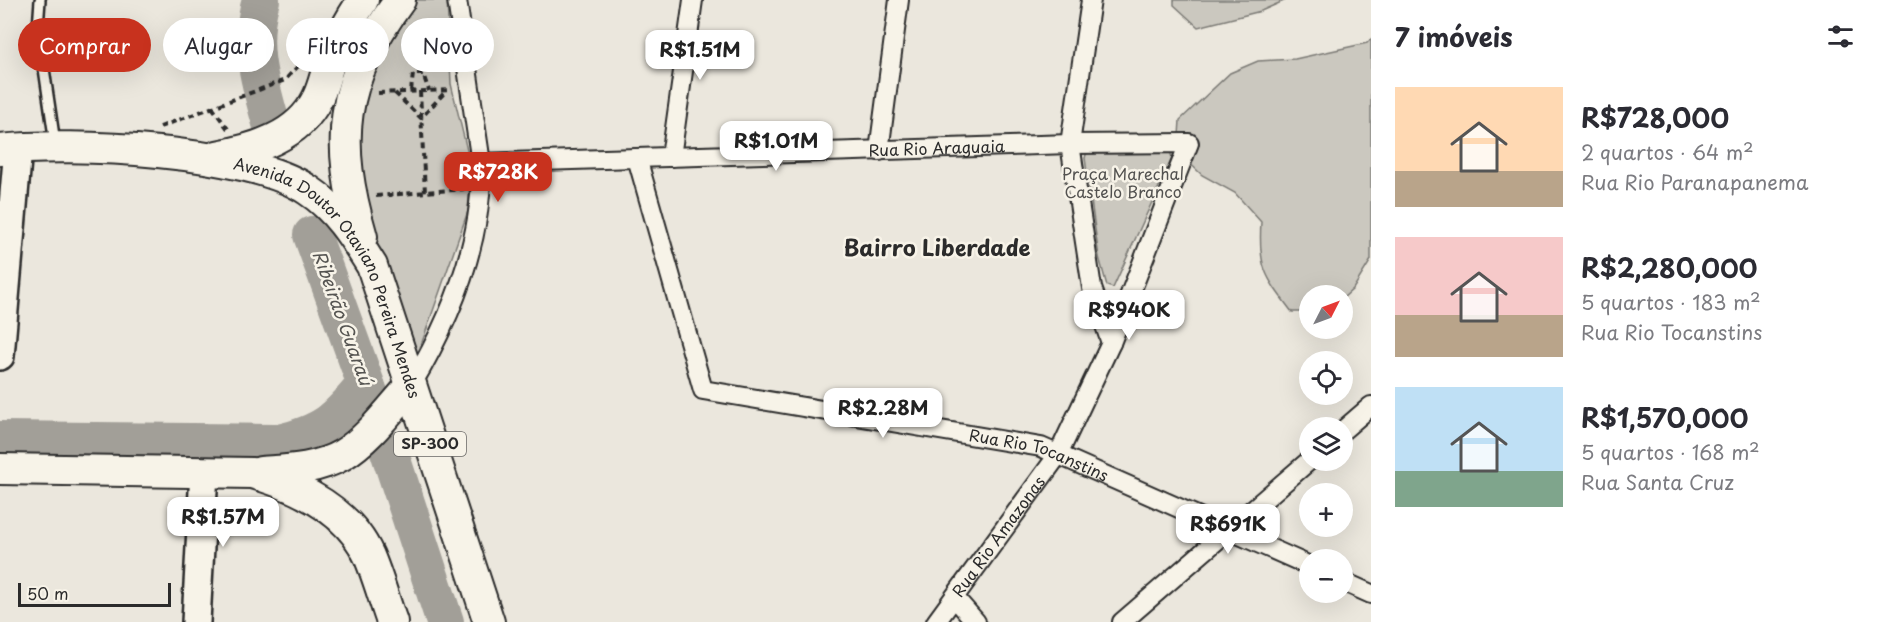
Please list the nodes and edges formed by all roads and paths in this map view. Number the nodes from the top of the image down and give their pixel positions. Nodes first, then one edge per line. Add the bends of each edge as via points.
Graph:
1 (40, 0) edge
2 (363, 0) edge
3 (399, 0) edge
4 (457, 0) edge
5 (693, 0) edge
6 (899, 0) edge
7 (1091, 0) edge
8 (285, 80) dead end
9 (470, 89) junction
10 (447, 90) junction
11 (420, 91) junction
12 (429, 91) junction
13 (394, 92) junction
14 (411, 92) junction
15 (350, 94) junction
16 (422, 118) junction
17 (157, 128) dead end
18 (1070, 144) junction
19 (9, 149) edge
20 (56, 149) junction
21 (879, 151) junction
22 (671, 157) junction
23 (208, 158) junction
24 (637, 158) junction
25 (481, 163) junction
26 (482, 188) junction
27 (425, 193) junction
28 (351, 198) junction
29 (372, 266) junction
30 (1111, 343) junction
31 (0, 356) edge
32 (411, 386) junction
33 (1371, 406) edge
34 (1353, 422) edge
35 (1058, 455) junction
36 (0, 469) edge
37 (1299, 470) edge
38 (204, 472) junction
39 (252, 473) junction
40 (1228, 531) junction
41 (1299, 561) edge
42 (1353, 586) edge
43 (1371, 594) edge
44 (955, 598) junction
45 (196, 622) edge
46 (392, 622) edge
47 (489, 622) edge
48 (936, 622) edge
49 (976, 622) edge
50 (1122, 622) edge

1 - 20 lane via 38,28
2 - 23 main road via 330,59 317,100 302,121 264,144
3 - 15 main road via 363,56
4 - 9 street
5 - 22 street
6 - 21 street
7 - 18 street
8 - 17 path
9 - 10 path
9 - 25 street
10 - 12 path
10 - 16 path
11 - 12 path
11 - 14 path
11 - 16 path
12 - 14 path via 423,74 412,74
13 - 14 path
13 - 15 path
13 - 16 path
15 - 28 main road via 345,132
16 - 27 path
18 - 21 street, Rua Rio Araguaia
18 - 30 street via 1092,288
18 - 30 street via 1189,143
19 - 20 main road, Avenida Doutor Otaviano Pereira Mendes / SP-300
19 - 31 street
20 - 23 main road, Avenida Doutor Otaviano Pereira Mendes / SP-300
21 - 22 street, Rua Rio Araguaia
22 - 24 street, Rua Rio Araguaia
23 - 29 main road, Avenida Doutor Otaviano Pereira Mendes / SP-300 via 273,172 307,189 349,229
24 - 25 street, Rua Rio Araguaia
24 - 35 street, Rua Rio Tocanstins via 702,390 1041,447
25 - 26 street
26 - 27 path
26 - 32 street via 455,301
27 - 28 path
28 - 29 main road
29 - 32 main road, Avenida Doutor Otaviano Pereira Mendes / SP-300
30 - 35 street, Rua Rio Amazonas
32 - 39 main road via 368,434 342,455 306,467
32 - 47 main road, Avenida Doutor Otaviano Pereira Mendes / SP-300
33 - 34 street
35 - 40 street, Rua Rio Tocanstins
35 - 44 street, Rua Rio Amazonas
36 - 38 main road
37 - 40 street
38 - 39 main road
38 - 45 street
39 - 46 main road via 308,494 349,526 369,555
40 - 41 street, Rua Rio Tocanstins
40 - 50 street
42 - 43 street
44 - 48 street, Rua Rio Amazonas
44 - 49 street

